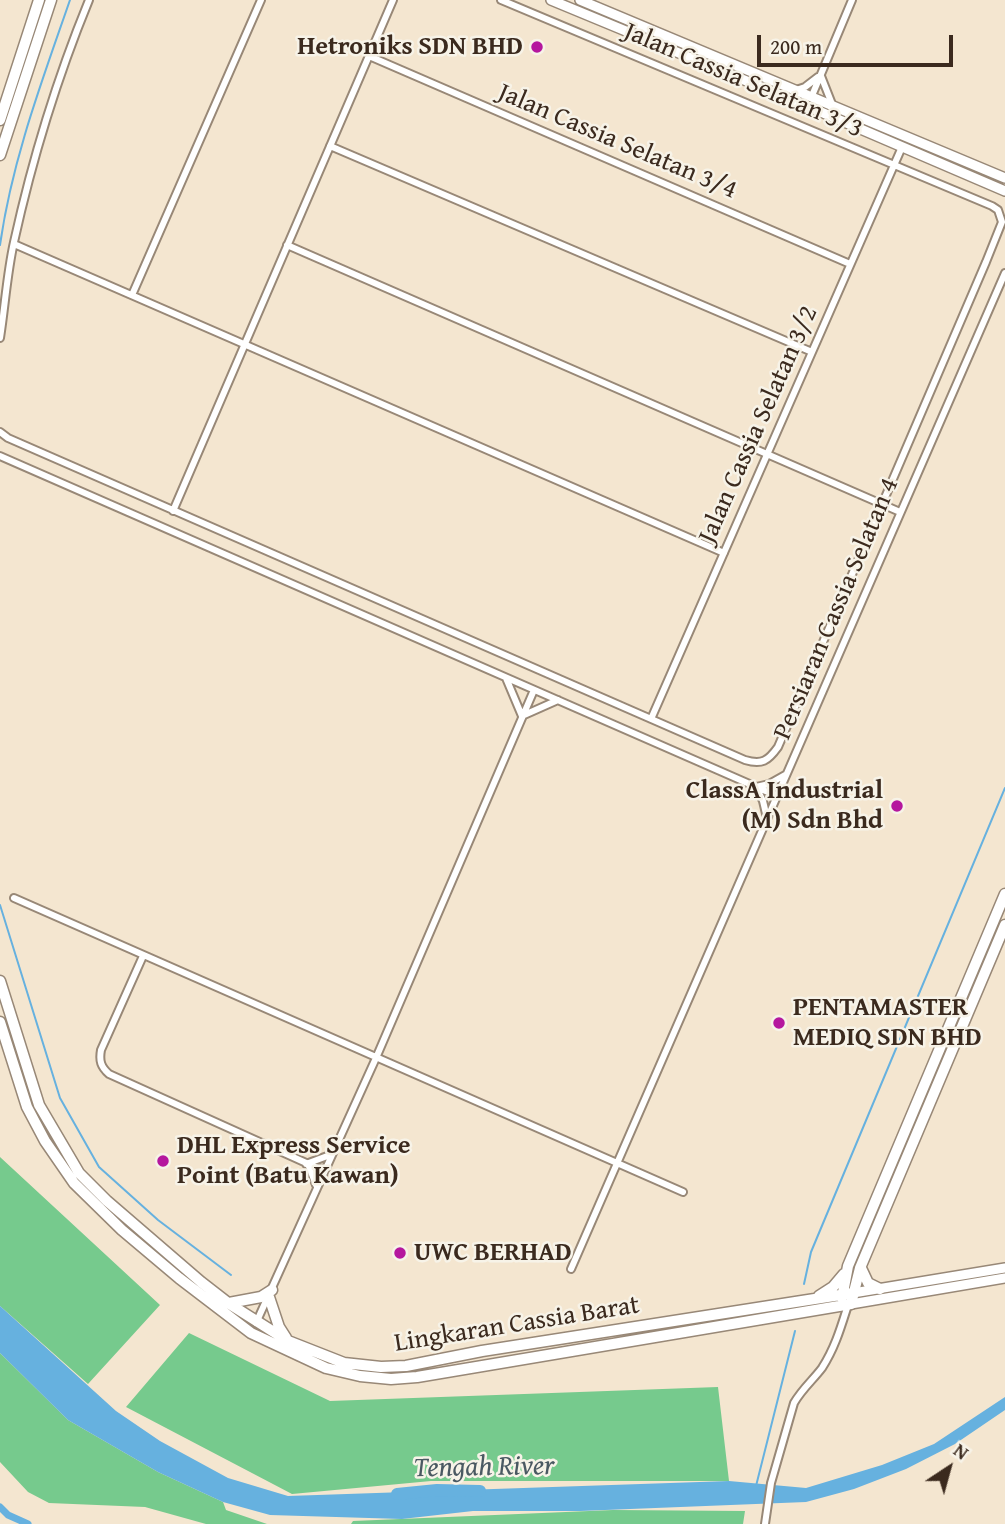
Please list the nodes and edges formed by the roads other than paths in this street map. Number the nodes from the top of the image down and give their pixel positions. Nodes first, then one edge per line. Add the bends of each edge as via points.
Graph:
1 (39, 0) edge
2 (51, 0) edge
3 (89, 0) edge
4 (261, 0) edge
5 (393, 0) edge
6 (500, 0) edge
7 (551, 0) edge
8 (580, 0) edge
9 (852, 0) edge
10 (369, 56) junction
11 (821, 74) junction
12 (796, 90) junction
13 (809, 101) junction
14 (834, 106) junction
15 (0, 120) edge
16 (330, 146) junction
17 (902, 148) junction
18 (0, 155) edge
19 (893, 166) junction
20 (1005, 178) edge
21 (1005, 191) edge
22 (14, 244) junction
23 (287, 245) junction
24 (850, 264) junction
25 (1005, 273) edge
26 (132, 295) junction
27 (0, 338) edge
28 (244, 344) junction
29 (812, 352) junction
30 (0, 432) edge
31 (768, 454) junction
32 (0, 456) edge
33 (881, 503) junction
34 (173, 511) junction
35 (900, 512) junction
36 (724, 553) junction
37 (506, 678) junction
38 (534, 690) junction
39 (558, 700) junction
40 (522, 716) junction
41 (651, 719) junction
42 (786, 774) junction
43 (756, 786) junction
44 (777, 796) junction
45 (767, 818) junction
46 (1005, 894) edge
47 (13, 898) dead end
48 (1005, 925) edge
49 (143, 956) junction
50 (0, 981) edge
51 (0, 1022) edge
52 (942, 1044) junction
53 (952, 1051) junction
54 (376, 1058) junction
55 (331, 1155) junction
56 (617, 1163) junction
57 (307, 1164) junction
58 (324, 1171) junction
59 (317, 1186) junction
60 (683, 1192) dead end
61 (861, 1267) junction
62 (1005, 1268) edge
63 (571, 1269) dead end
64 (848, 1269) junction
65 (1005, 1278) edge
66 (880, 1289) junction
67 (270, 1293) junction
68 (842, 1294) junction
69 (816, 1298) junction
70 (848, 1302) junction
71 (228, 1303) junction
72 (256, 1323) junction
73 (288, 1341) junction
74 (765, 1524) edge

1 - 15 main road
2 - 18 main road
3 - 22 street via 52,100
4 - 26 street
5 - 10 street
6 - 19 street, Jalan Cassia Selatan 3/3
7 - 13 street
8 - 12 street
9 - 11 street
10 - 16 street
10 - 24 street, Jalan Cassia Selatan 3/4
11 - 12 street
11 - 13 street
11 - 14 street
12 - 13 street
13 - 14 street
13 - 17 street
14 - 20 street
16 - 23 street
16 - 29 street
17 - 19 street, Jalan Cassia Selatan 3/2
17 - 21 street
19 - 24 street, Jalan Cassia Selatan 3/2
19 - 33 street, Jalan Cassia Selatan 3/3 via 992,206 1002,222
22 - 26 street
22 - 27 street
23 - 28 street
23 - 31 street
24 - 29 street, Jalan Cassia Selatan 3/2
25 - 35 street, Persiaran Cassia Selatan 4
26 - 28 street
28 - 34 street
28 - 36 street
29 - 31 street, Jalan Cassia Selatan 3/2
30 - 34 street
31 - 33 street
31 - 36 street, Jalan Cassia Selatan 3/2
32 - 37 street
33 - 35 street
33 - 41 street via 769,760 757,764 745,760
34 - 41 street
35 - 42 street, Persiaran Cassia Selatan 4
36 - 41 street, Jalan Cassia Selatan 3/2
37 - 38 street
37 - 40 street
38 - 39 street
38 - 40 street
39 - 40 street
39 - 43 street
40 - 54 street
42 - 43 street
42 - 44 street, Persiaran Cassia Selatan 4
43 - 44 street
43 - 45 street
44 - 45 street, Persiaran Cassia Selatan 4
45 - 56 street, Persiaran Cassia Selatan 4
46 - 52 main road
47 - 49 street
48 - 53 main road
49 - 54 street
49 - 57 street via 101,1050 103,1069
50 - 71 main road, Lingkaran Cassia Barat via 38,1104 79,1173
51 - 70 main road, Lingkaran Cassia Barat via 27,1107 74,1183 141,1246 251,1333 326,1368 380,1378 417,1377
52 - 53 main road via 944,1051
52 - 64 main road
53 - 61 main road
54 - 55 street
54 - 56 street
55 - 57 street
55 - 58 street
56 - 60 street
56 - 63 street, Persiaran Cassia Selatan 4
57 - 58 street
57 - 59 street
58 - 59 street
59 - 67 street
61 - 66 main road via 867,1283
61 - 70 main road
62 - 66 street
64 - 68 main road
64 - 69 main road via 838,1283
65 - 70 street
66 - 70 street
67 - 71 main road
67 - 72 street
67 - 73 main road via 279,1327
68 - 69 main road, Lingkaran Cassia Barat
68 - 70 main road
69 - 73 main road, Lingkaran Cassia Barat via 406,1366 344,1363
70 - 74 street via 839,1337 794,1404 771,1483
71 - 72 main road, Lingkaran Cassia Barat
72 - 73 main road, Lingkaran Cassia Barat

